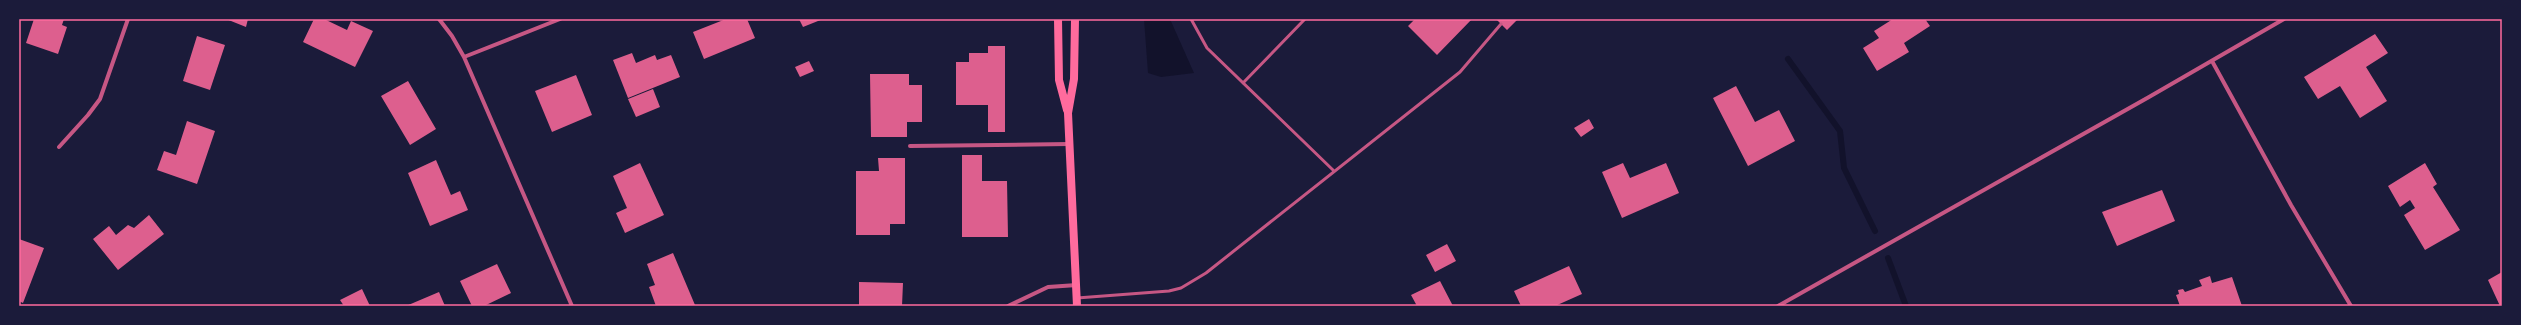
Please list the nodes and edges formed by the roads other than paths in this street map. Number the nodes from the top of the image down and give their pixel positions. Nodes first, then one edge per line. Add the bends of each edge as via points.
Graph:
1 (128, 19) edge
2 (439, 19) edge
3 (560, 19) edge
4 (1058, 19) edge
5 (1075, 19) edge
6 (1191, 19) edge
7 (1305, 19) edge
8 (2284, 19) edge
9 (1501, 24) dead end
10 (464, 57) junction
11 (2212, 61) junction
12 (1243, 83) junction
13 (1068, 113) junction
14 (1069, 144) junction
15 (910, 146) dead end
16 (59, 147) dead end
17 (1333, 170) junction
18 (1077, 285) junction
19 (1077, 302) edge
20 (572, 306) edge
21 (1008, 306) edge
22 (1778, 306) edge
23 (2351, 306) edge

1 - 16 street via 100,99
2 - 10 street
3 - 10 street
4 - 13 main road via 1059,80
5 - 13 main road via 1074,79
6 - 12 lane via 1207,48
7 - 12 lane
8 - 11 street
9 - 17 lane via 1460,72
10 - 20 street
11 - 22 street
11 - 23 street via 2291,205
12 - 17 lane
13 - 14 main road
14 - 15 street
14 - 18 main road
17 - 19 lane via 1206,273 1181,288
18 - 19 main road
18 - 21 street via 1048,287

